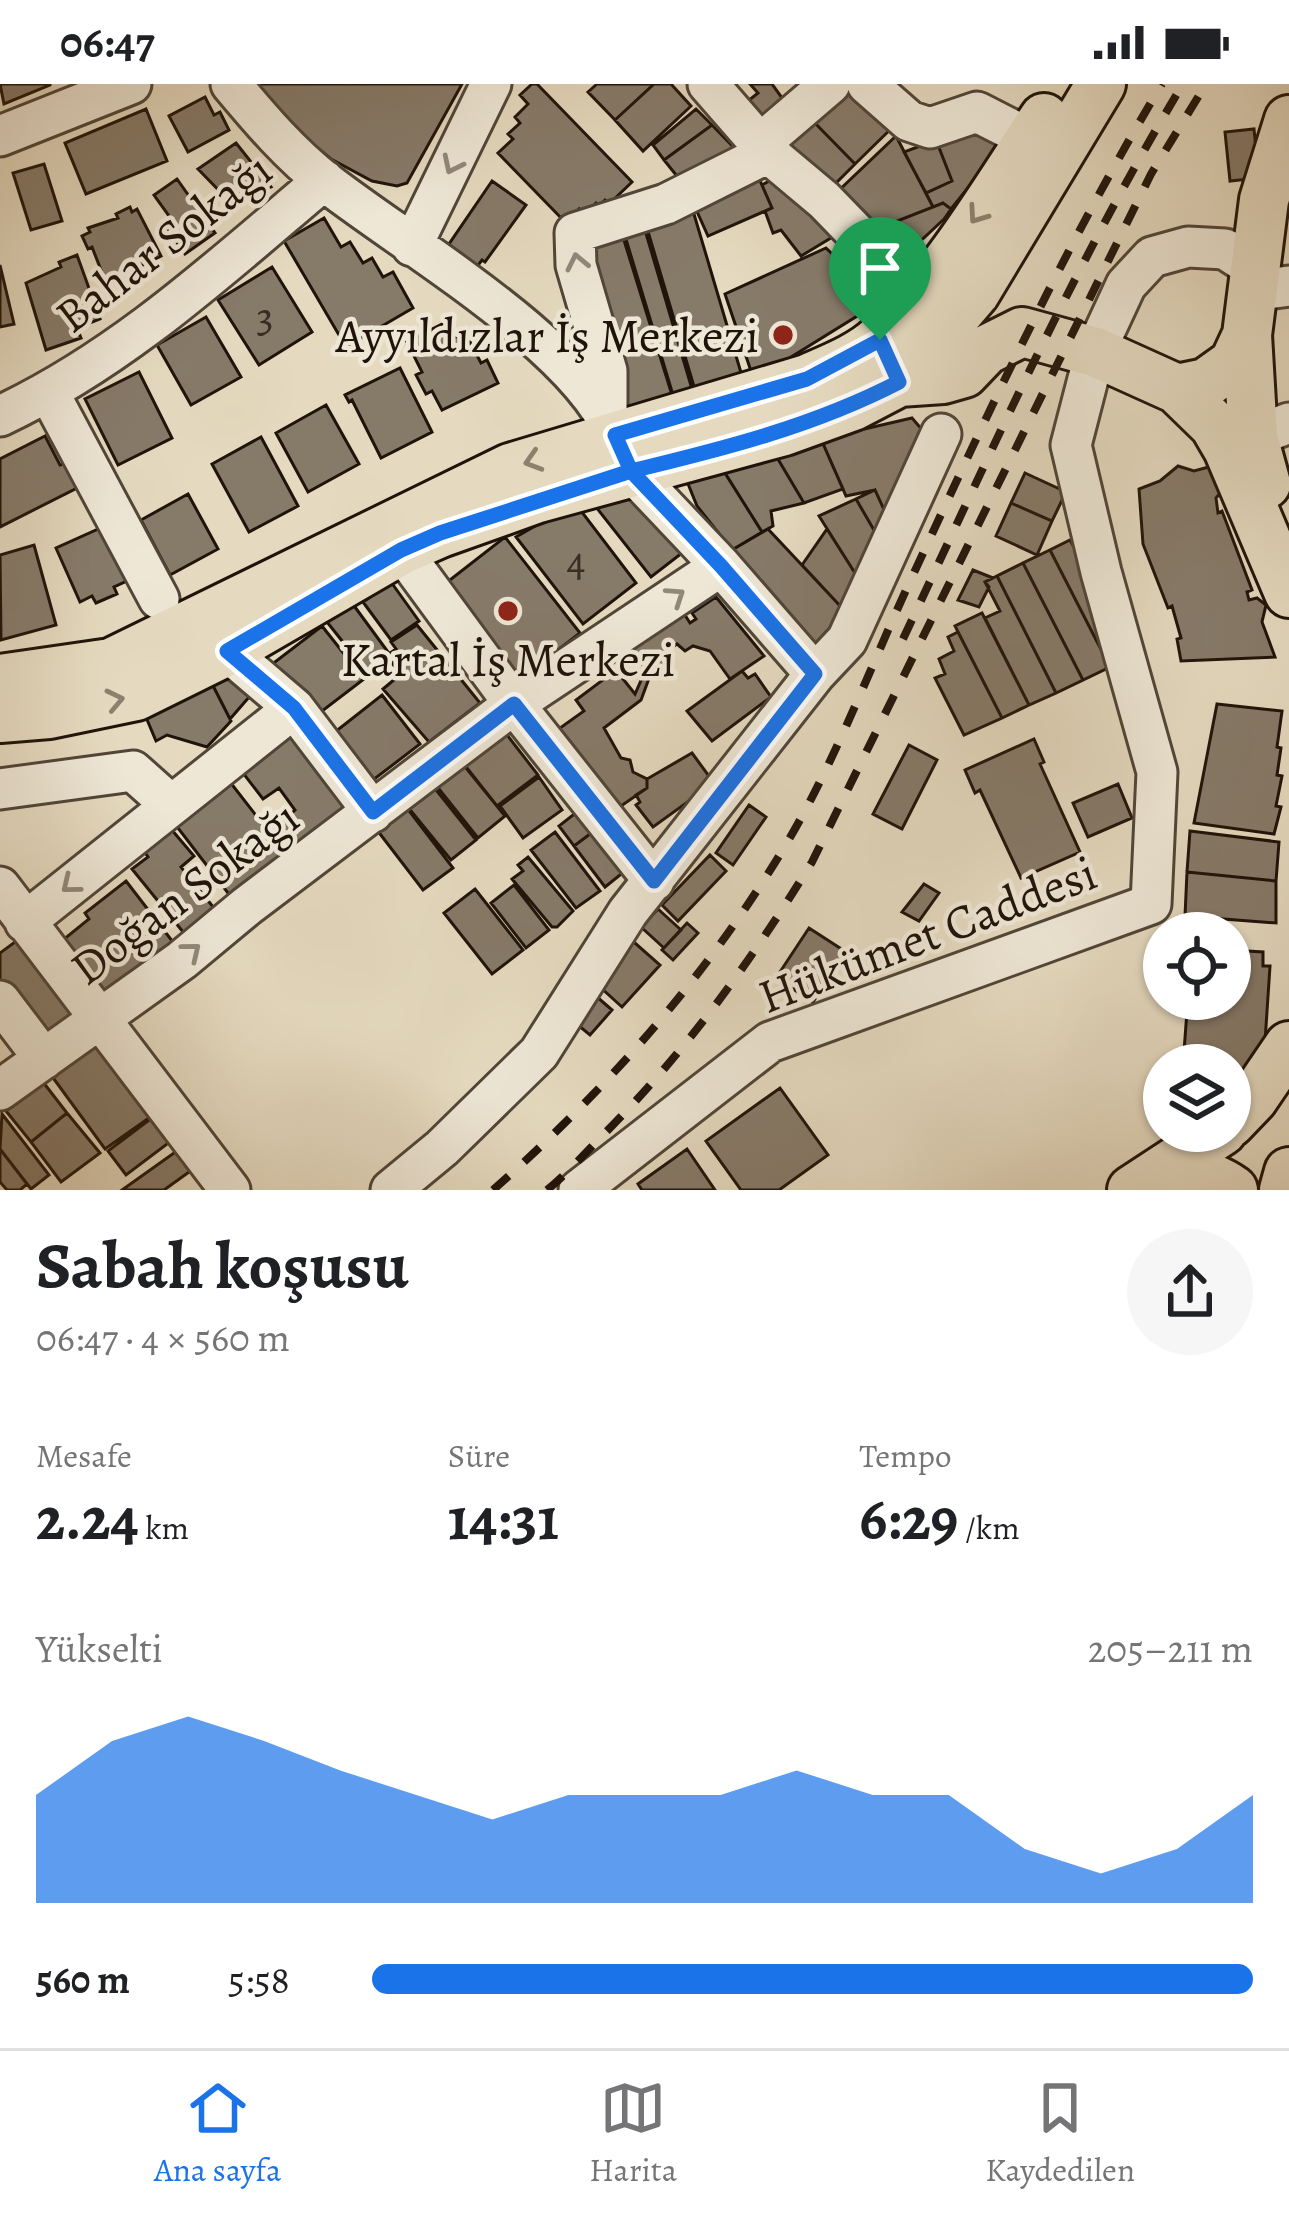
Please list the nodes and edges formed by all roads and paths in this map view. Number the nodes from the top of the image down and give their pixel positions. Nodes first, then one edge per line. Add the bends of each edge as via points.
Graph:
1 (131, 84) edge
2 (230, 84) edge
3 (491, 84) edge
4 (708, 84) edge
5 (830, 84) edge
6 (867, 84) edge
7 (1067, 84) edge
8 (1102, 84) edge
9 (1288, 122) edge
10 (0, 136) edge
11 (1030, 139) junction
12 (764, 148) junction
13 (324, 180) junction
14 (412, 246) junction
15 (1260, 295) edge
16 (1095, 352) junction
17 (889, 361) junction
18 (1177, 388) junction
19 (49, 393) junction
20 (0, 416) edge
21 (1271, 430) edge
22 (941, 434) dead end
23 (618, 441) junction
24 (1289, 544) edge
25 (401, 550) junction
26 (721, 566) junction
27 (1289, 593) edge
28 (159, 599) dead end
29 (227, 651) junction
30 (815, 674) junction
31 (0, 680) edge
32 (514, 704) junction
33 (294, 708) junction
34 (0, 718) edge
35 (0, 789) edge
36 (170, 803) junction
37 (373, 812) junction
38 (654, 881) junction
39 (0, 887) edge
40 (25, 922) junction
41 (0, 1001) edge
42 (99, 1021) junction
43 (1289, 1046) edge
44 (44, 1059) junction
45 (0, 1090) edge
46 (1251, 1101) edge
47 (1189, 1152) edge
48 (1221, 1152) edge
49 (1289, 1172) edge
50 (1230, 1188) edge
51 (230, 1190) edge
52 (391, 1190) edge
53 (579, 1190) edge
54 (1133, 1190) edge
55 (1283, 1190) edge

1 - 10 street
2 - 13 street
3 -> 14 street
4 - 12 street
5 - 12 street
6 - 11 street via 909,121 930,128 977,112
7 - 11 main road
8 - 17 main road via 975,293
9 - 15 main road via 1264,200
11 -> 17 main road via 931,281
12 - 17 street via 893,272
23 -> 12 street via 575,233 666,204
13 - 14 street
13 - 19 street, Bahar Sokağı via 155,322
14 - 23 street via 548,349
15 - 16 street via 1225,249 1188,247 1152,257 1126,285
15 - 18 main road via 1234,363 1205,383
15 - 21 main road
16 - 17 main road via 1022,332 943,380
16 - 18 main road
16 - 53 street, Hükümet Caddesi via 1071,446 1157,772 1151,904 770,1042
17 - 23 main road
18 - 27 main road via 1228,449
19 - 20 street, Bahar Sokağı
19 - 28 street
21 - 24 main road via 1270,498
22 - 30 street via 847,640
23 - 25 main road via 538,498
23 - 26 street
23 -> 31 main road via 486,478 111,662
25 - 29 main road
25 - 32 street
26 - 30 street
32 -> 26 street, Doğan Sokağı
29 - 33 street
34 -> 29 main road via 136,696
30 - 38 street
32 - 37 street, Doğan Sokağı
32 - 38 street
33 - 36 street
33 - 37 street
35 - 36 street via 134,771
36 -> 40 street
42 -> 37 street, Doğan Sokağı
38 - 52 street via 539,1053
39 - 40 street
40 - 42 street
41 - 44 street
42 - 44 street, Doğan Sokağı
42 - 51 street
43 - 46 main road
44 - 45 street, Doğan Sokağı
47 - 54 main road
48 - 50 street
49 - 55 main road
50 - 54 main road via 1190,1172

